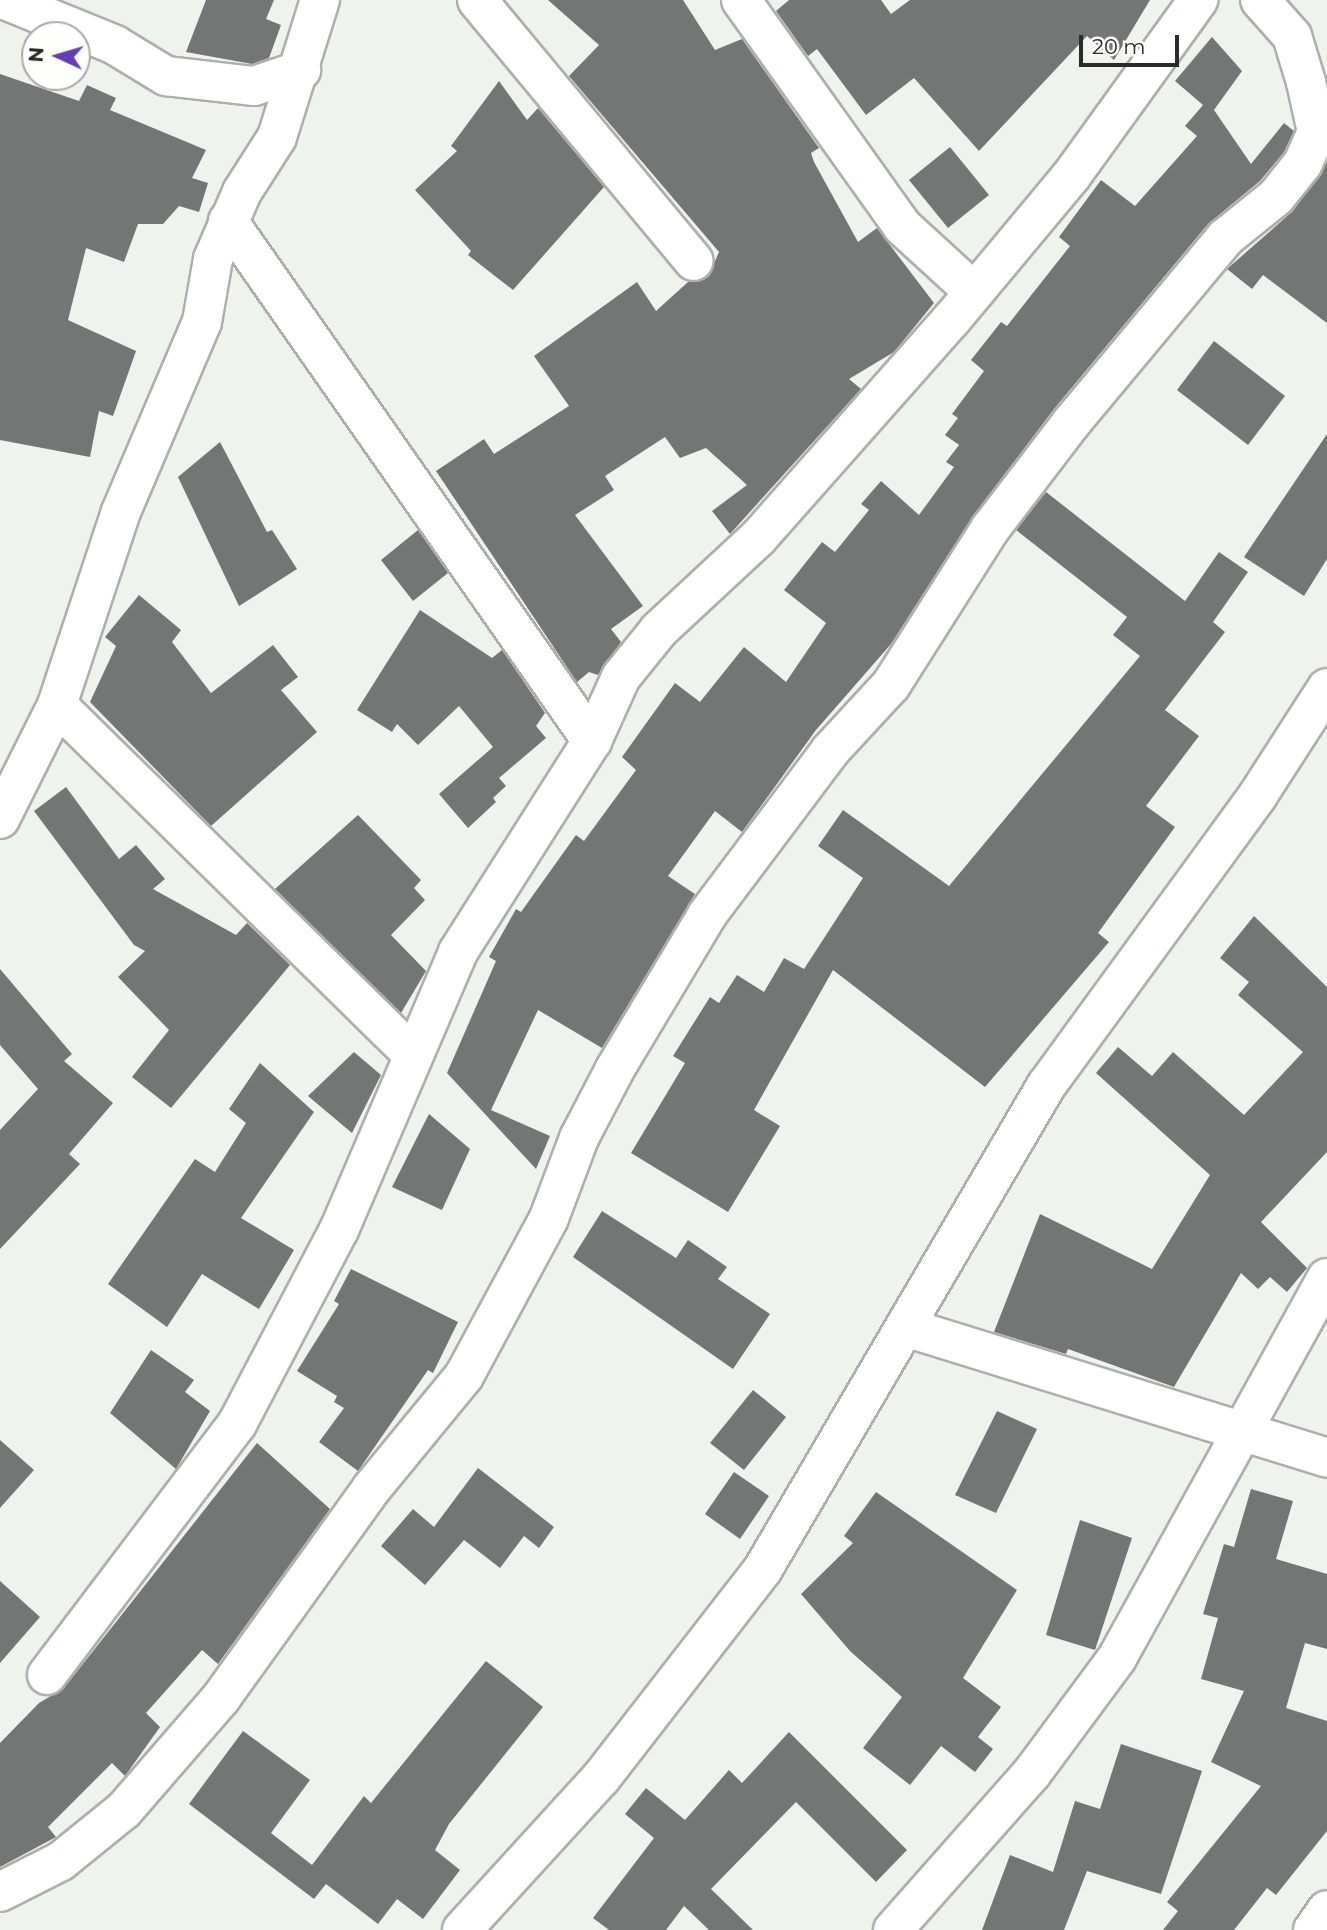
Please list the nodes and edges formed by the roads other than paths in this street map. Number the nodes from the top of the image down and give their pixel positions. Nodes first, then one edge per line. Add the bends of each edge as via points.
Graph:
1 (5, 0) edge
2 (320, 0) edge
3 (741, 0) edge
4 (1198, 0) edge
5 (1259, 0) edge
6 (495, 8) edge
7 (301, 69) junction
8 (228, 221) junction
9 (694, 261) dead end
10 (974, 292) junction
11 (1327, 688) edge
12 (57, 705) junction
13 (592, 741) junction
14 (0, 819) edge
15 (412, 1054) junction
16 (1327, 1278) edge
17 (905, 1327) junction
18 (1237, 1434) junction
19 (1327, 1458) edge
20 (47, 1675) dead end
21 (0, 1892) edge
22 (1327, 1910) edge
23 (462, 1930) edge
24 (893, 1930) edge
25 (1313, 1930) edge

1 - 7 street via 115,45 166,76 254,86
2 - 7 street
3 - 10 street via 902,226
4 - 10 street via 1072,175
5 - 21 street via 1292,36 1306,82 1317,132 1303,163 1276,197 1225,238 1071,423 990,529 891,685 830,751 707,915 615,1069 549,1218 464,1376 372,1489 221,1698 124,1810 61,1861
6 - 9 street
7 - 8 street via 277,137
8 - 12 street via 213,259 202,322 120,514
8 - 13 street
10 - 13 street via 758,538 659,630 621,677
11 - 17 street via 1258,795 1046,1086
12 - 14 street
12 - 15 street
13 - 15 street via 458,952
15 - 20 street via 339,1230 237,1424
16 - 18 street
17 - 18 street
17 - 23 street via 763,1569 706,1647 601,1777
18 - 19 street
18 - 24 street via 1117,1658 1032,1773
22 - 25 street

